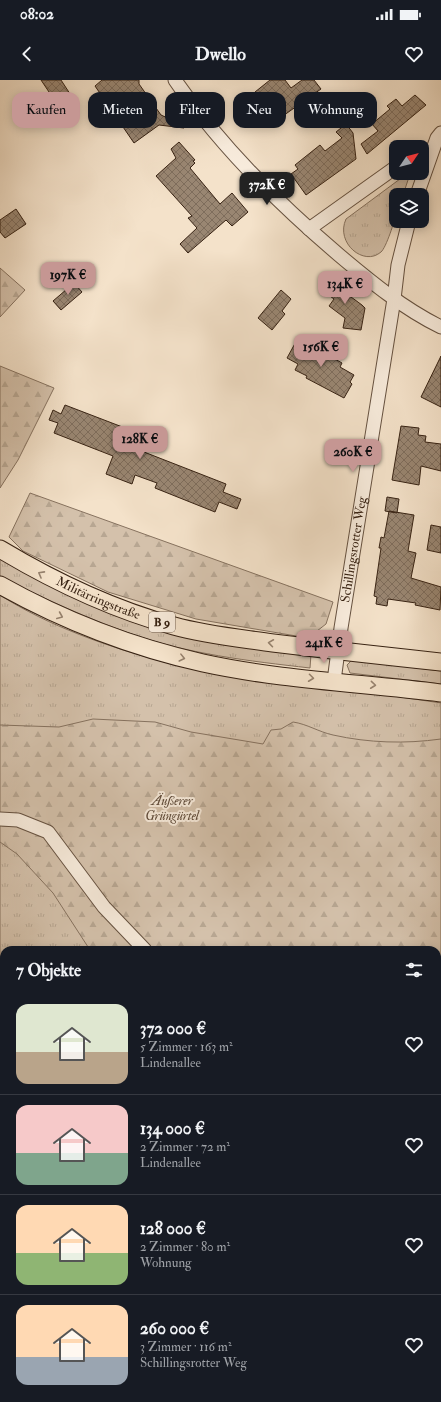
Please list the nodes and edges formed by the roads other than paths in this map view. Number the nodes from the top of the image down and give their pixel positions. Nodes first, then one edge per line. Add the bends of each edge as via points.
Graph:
1 (175, 80) edge
2 (439, 136) edge
3 (429, 144) edge
4 (389, 172) edge
5 (420, 188) edge
6 (407, 228) edge
7 (309, 230) junction
8 (394, 299) junction
9 (441, 327) edge
10 (0, 550) edge
11 (0, 585) edge
12 (338, 651) junction
13 (441, 662) edge
14 (334, 681) junction
15 (441, 693) edge
16 (0, 819) edge
17 (141, 946) edge

1 - 7 street via 201,115 247,168
2 - 3 street
2 - 5 street
4 - 7 street
6 - 8 street, Schillingsrotter Weg via 398,265
7 - 8 street
8 - 9 street
8 - 12 street, Schillingsrotter Weg
12 -> 10 main road, Militärringstraße / B 9 via 218,635 174,626 82,593 45,576
11 -> 14 main road, B 9 via 53,613 136,645 204,663
12 - 13 main road, Militärringstraße / B 9
12 - 14 street, Schillingsrotter Weg
14 -> 15 main road, B 9
16 - 17 street via 18,820 48,832 104,907

